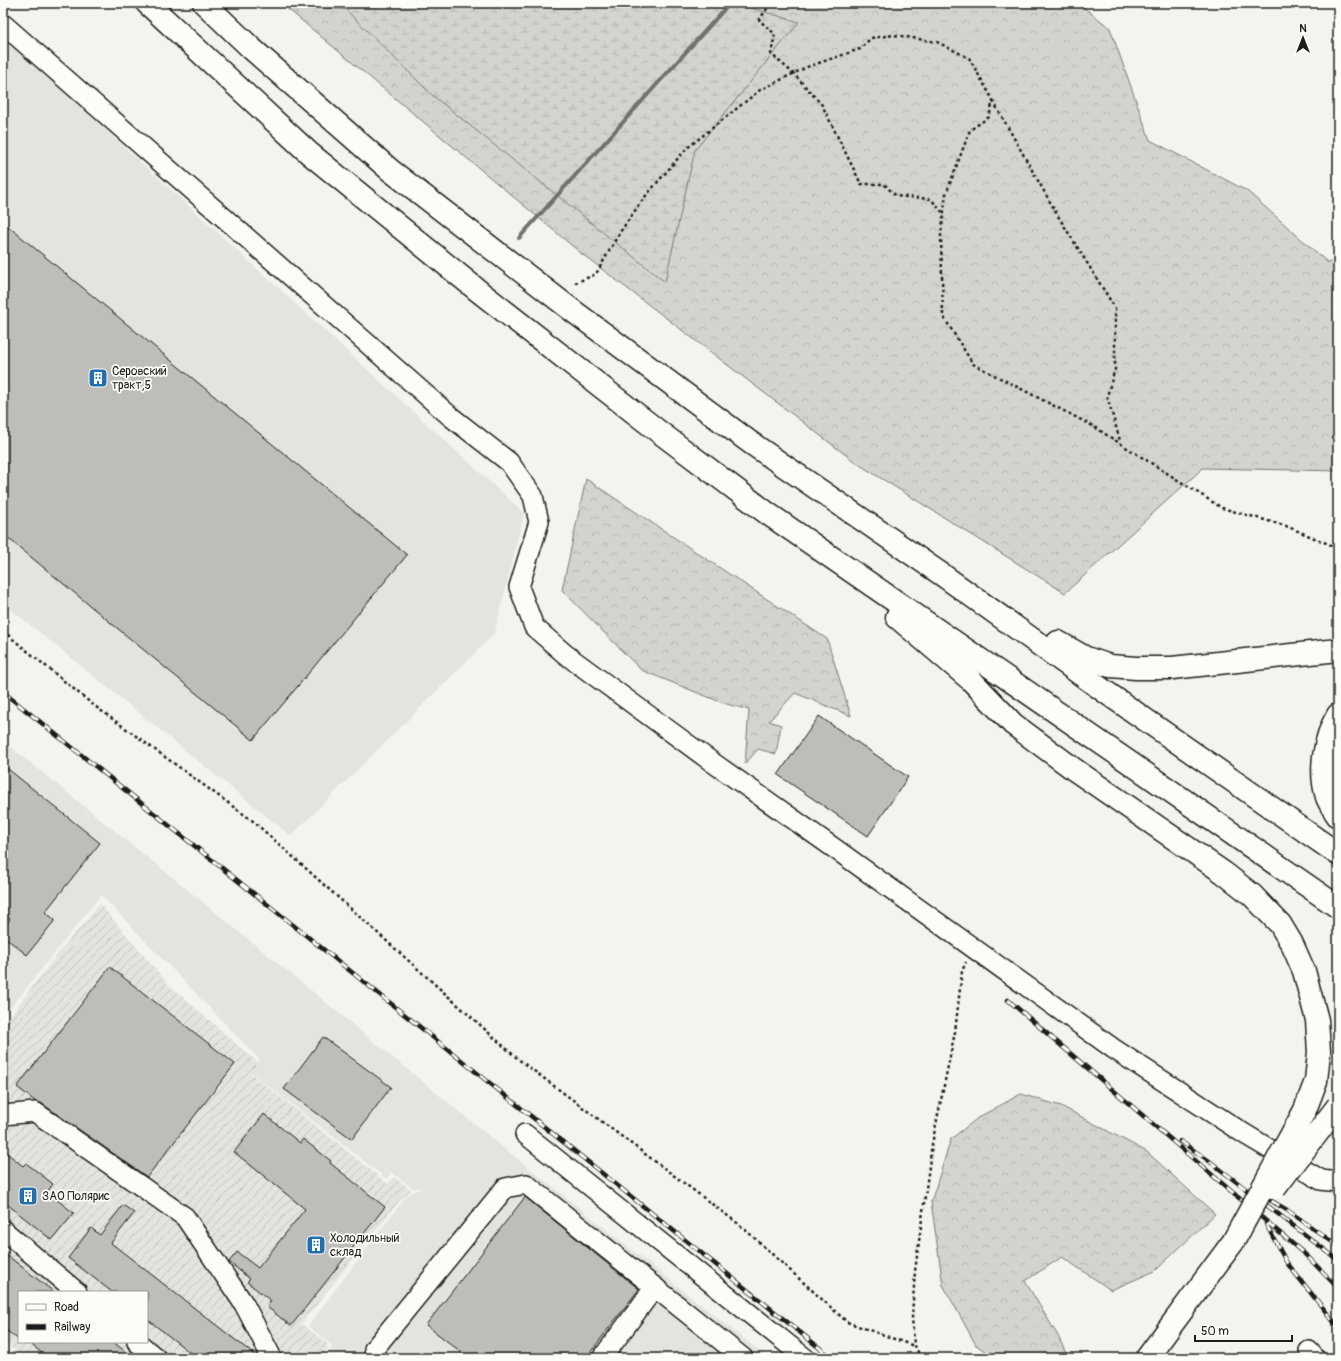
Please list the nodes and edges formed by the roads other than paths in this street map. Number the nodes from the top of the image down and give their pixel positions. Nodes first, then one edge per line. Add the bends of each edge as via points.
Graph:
1 (147, 3) edge
2 (204, 3) edge
3 (3, 24) edge
4 (767, 512) junction
5 (944, 576) junction
6 (1338, 650) edge
7 (1338, 715) edge
8 (1338, 816) edge
9 (1338, 854) edge
10 (1338, 907) edge
11 (1338, 1106) edge
12 (3, 1115) edge
13 (525, 1134) dead end
14 (1338, 1182) edge
15 (3, 1230) edge
16 (1233, 1242) junction
17 (655, 1287) junction
18 (76, 1291) edge
19 (138, 1343) edge
20 (374, 1349) dead end
21 (156, 1358) edge
22 (267, 1358) edge
23 (602, 1358) edge
24 (743, 1358) edge
25 (806, 1358) edge
26 (1148, 1358) edge

1 - 4 main road via 309,153 481,293
2 - 5 main road via 251,48 403,180 751,444
3 - 14 lane via 450,416 509,462 533,496 539,522 518,587 534,627 565,654 1114,1049 1320,1180
4 - 10 main road
4 - 16 main road, bridge via 971,680 1013,724 1224,873 1252,895 1280,924 1304,971 1317,1020 1319,1052 1316,1081 1305,1110
5 - 6 main road via 1086,658 1110,666 1172,668
5 - 9 main road
7 - 8 main road via 1332,725 1327,745 1323,782 1328,799
11 - 16 main road, bridge
12 - 22 lane via 35,1112 185,1217 244,1304 270,1354
13 - 25 lane
15 - 18 lane
16 - 26 main road
17 - 20 lane via 526,1184 505,1188
17 - 23 lane
17 - 24 lane
19 - 21 lane

